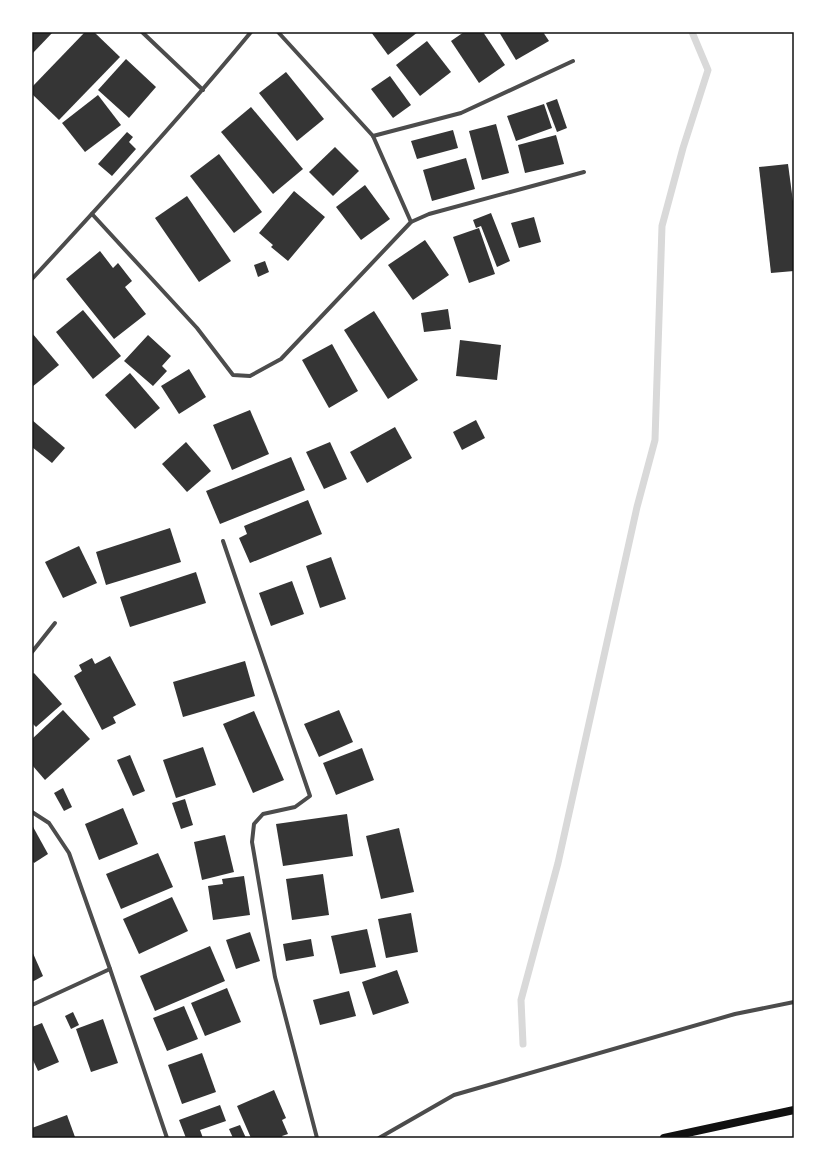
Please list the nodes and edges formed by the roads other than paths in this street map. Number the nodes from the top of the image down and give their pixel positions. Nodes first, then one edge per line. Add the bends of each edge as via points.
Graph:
1 (142, 32) edge
2 (251, 32) edge
3 (278, 32) edge
4 (573, 61) dead end
5 (203, 90) junction
6 (373, 136) junction
7 (584, 172) dead end
8 (92, 214) junction
9 (411, 222) junction
10 (32, 279) edge
11 (223, 541) dead end
12 (55, 623) dead end
13 (32, 652) edge
14 (32, 812) edge
15 (110, 970) junction
16 (794, 1002) edge
17 (32, 1005) edge
18 (794, 1110) edge
19 (167, 1138) edge
20 (317, 1138) edge
21 (380, 1138) edge
22 (664, 1138) edge

1 - 5 street
2 - 5 street
3 - 6 street
4 - 6 street via 461,113
5 - 8 street
6 - 9 street
7 - 9 street via 428,214
8 - 9 street via 197,328 233,375 250,376 281,359
8 - 10 street
11 - 20 street via 310,796 294,807 264,814 254,824 252,842 275,977
12 - 13 street
14 - 15 street via 49,823 69,853
15 - 17 street
15 - 19 street
16 - 21 street via 735,1014 454,1095
18 - 22 main road

